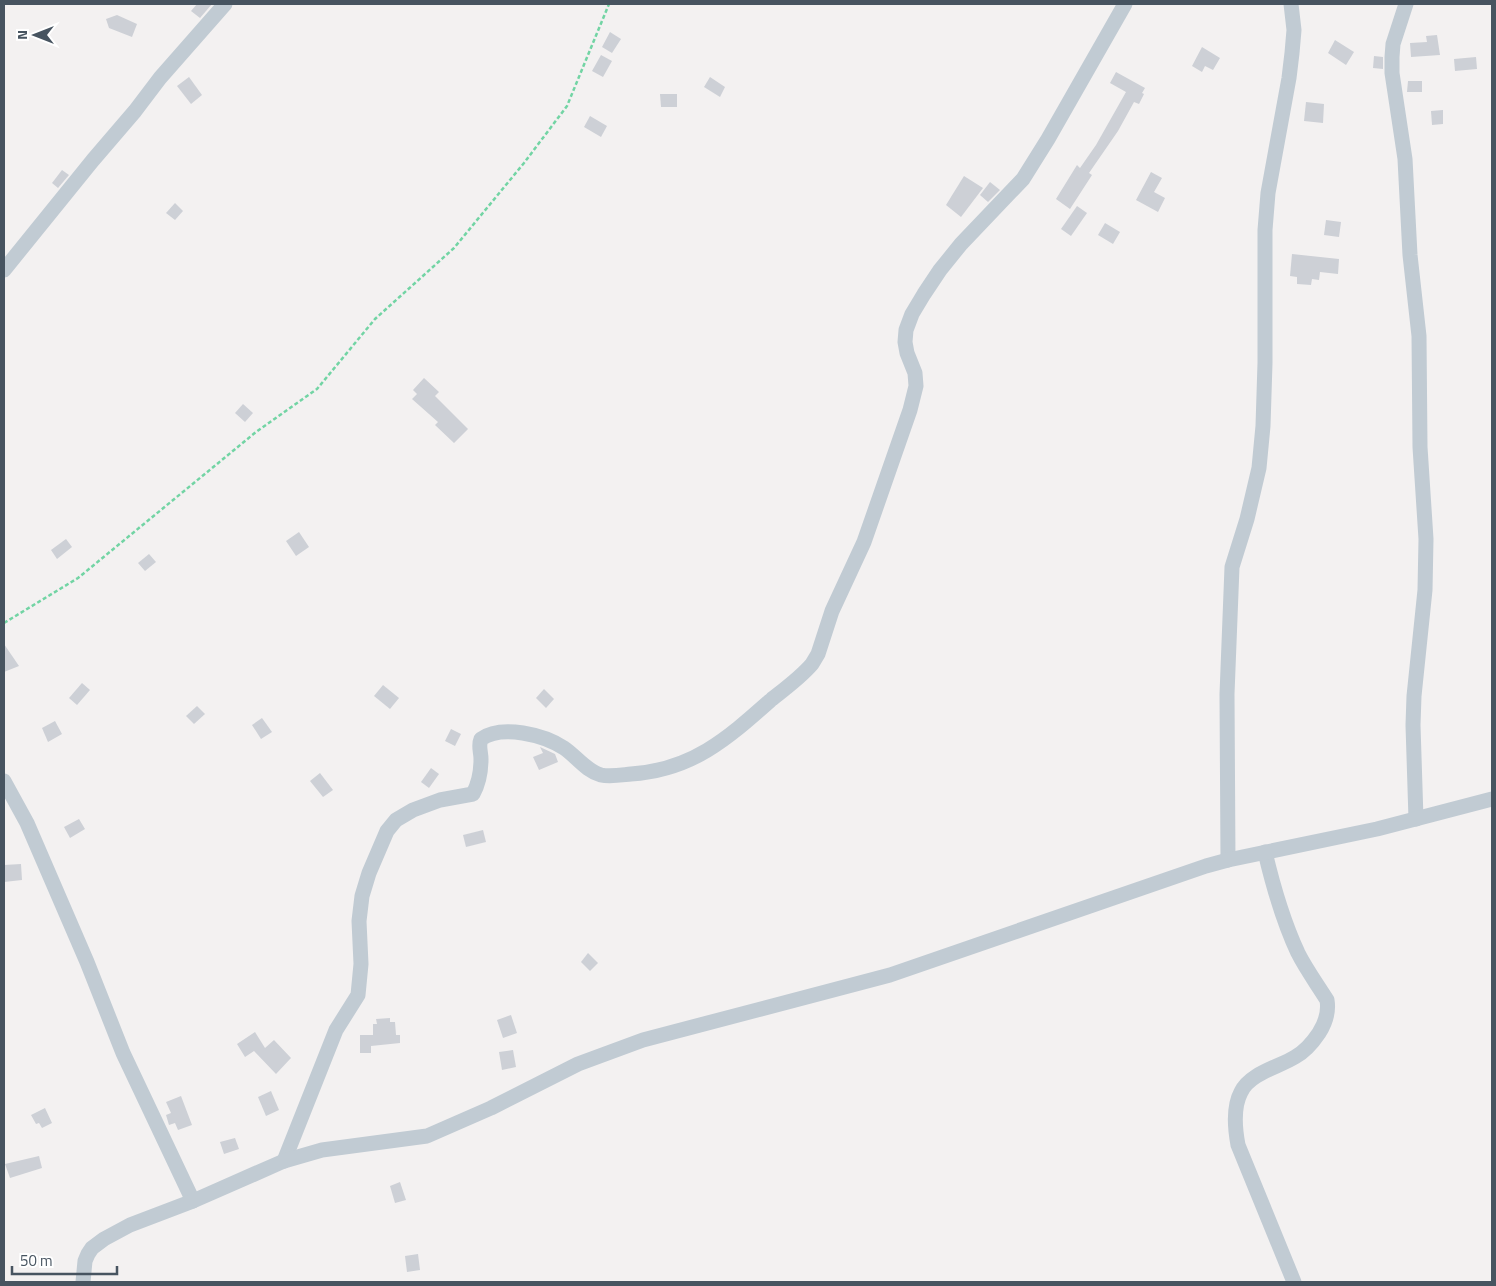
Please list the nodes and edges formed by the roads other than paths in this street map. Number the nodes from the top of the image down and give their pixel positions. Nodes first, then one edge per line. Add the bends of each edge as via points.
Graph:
1 (225, 4) edge
2 (1125, 4) edge
3 (1291, 4) edge
4 (1406, 4) edge
5 (4, 270) edge
6 (4, 781) edge
7 (1492, 799) edge
8 (1416, 819) junction
9 (1265, 852) junction
10 (1228, 860) junction
11 (284, 1161) junction
12 (193, 1201) junction
13 (83, 1282) edge
14 (1294, 1282) edge

1 - 5 street via 160,78
2 - 11 street via 1022,180 961,244 912,314 905,342 916,379 910,410 864,542 812,664 712,748 662,770 600,774 564,748 536,735 502,733 481,739 480,776 473,794 440,800 402,816 392,824 378,850 360,904 358,995 336,1030
3 - 10 street via 1294,30 1291,61 1268,193 1263,426 1259,468 1232,567 1227,694
4 - 8 street via 1395,36 1392,73 1405,159 1418,336 1426,539 1425,590 1414,696
6 - 12 street via 27,822 123,1053
7 - 8 street
8 - 9 street
9 - 10 street
9 - 14 street via 1288,928 1328,1007 1326,1019 1311,1045 1297,1057 1262,1072 1245,1086 1236,1107 1238,1145
10 - 11 street via 890,975 626,1046 578,1064 427,1136 322,1150
11 - 12 street
12 - 13 street via 104,1239 88,1254

